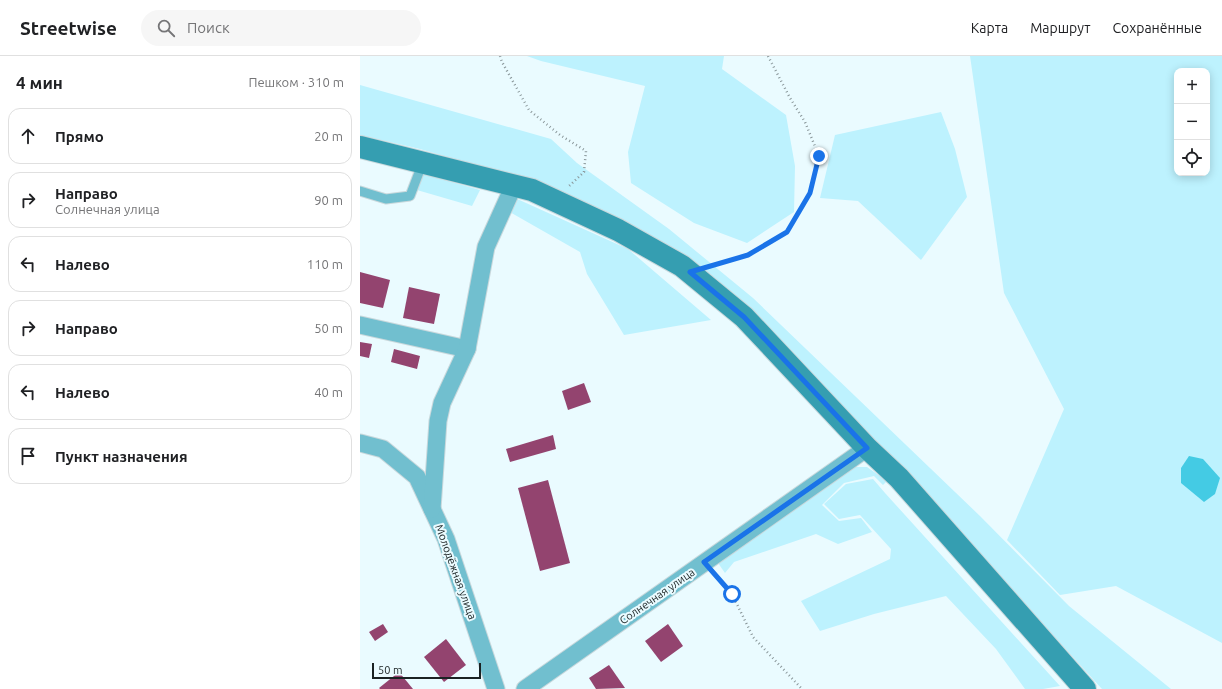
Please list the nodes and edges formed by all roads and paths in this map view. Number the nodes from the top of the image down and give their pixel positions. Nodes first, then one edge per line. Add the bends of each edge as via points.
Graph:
1 (500, 56) edge
2 (768, 56) edge
3 (360, 147) edge
4 (423, 162) junction
5 (514, 185) junction
6 (360, 191) edge
7 (555, 201) junction
8 (690, 272) junction
9 (360, 324) edge
10 (467, 349) junction
11 (360, 443) edge
12 (867, 448) junction
13 (432, 508) junction
14 (704, 562) junction
15 (496, 689) edge
16 (525, 689) edge
17 (802, 689) edge
18 (1085, 689) edge

1 - 7 path via 529,110 560,136 586,151 584,172
2 - 8 path via 805,122 819,156 810,193 787,232 748,255
3 - 4 main road
4 - 5 main road
4 - 6 lane via 410,196 386,199
5 - 7 main road
5 - 10 street via 486,247
7 - 8 main road via 618,230
8 - 12 main road via 744,317
9 - 10 street
10 - 13 street via 442,403 438,421
11 - 13 street, Молодёжная улица via 384,448 418,477
12 - 14 street, Солнечная улица
12 - 18 main road via 899,478
13 - 15 street, Молодёжная улица via 446,539
14 - 16 street, Солнечная улица
14 - 17 path via 732,594 753,637

